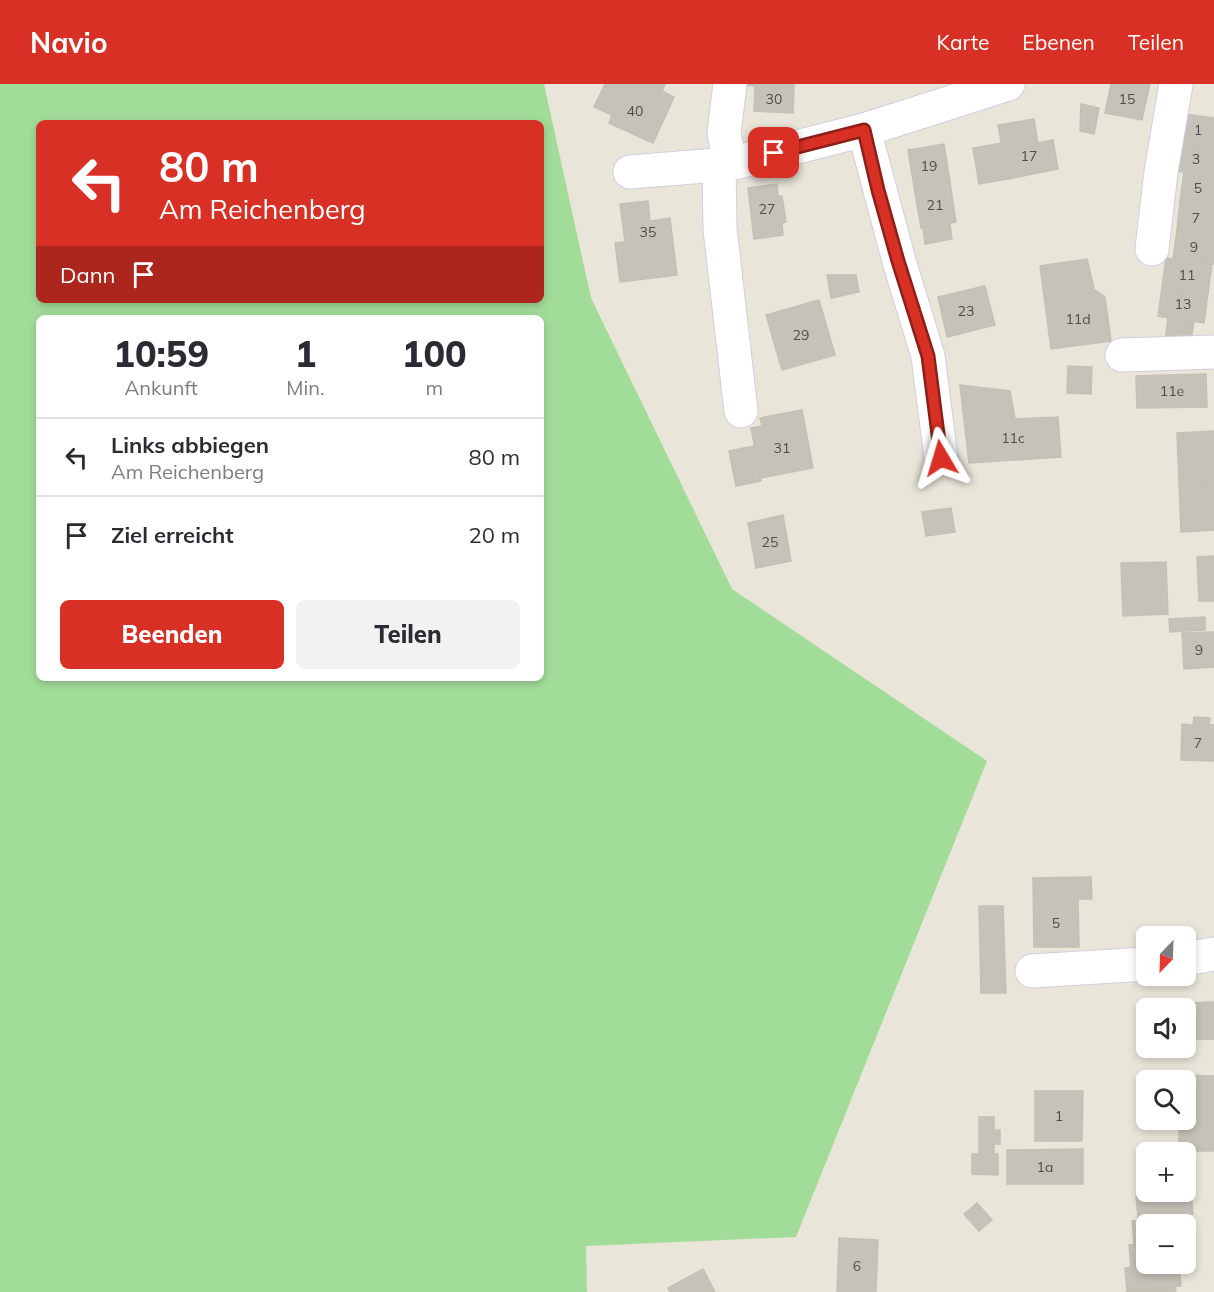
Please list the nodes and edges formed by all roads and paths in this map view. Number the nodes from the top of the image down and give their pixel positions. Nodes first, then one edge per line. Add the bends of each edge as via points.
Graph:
1 (730, 84) edge
2 (1008, 84) edge
3 (1176, 84) edge
4 (864, 130) junction
5 (724, 164) junction
6 (630, 172) dead end
7 (1152, 249) dead end
8 (1214, 352) edge
9 (1122, 355) dead end
10 (741, 411) dead end
11 (941, 458) dead end
12 (1214, 954) edge
13 (1196, 957) edge
14 (1136, 965) edge
15 (1032, 971) dead end

1 - 5 street
2 - 4 street
3 - 7 street
4 - 5 street
4 - 11 street via 928,356
5 - 6 street
5 - 10 street via 720,230
8 - 9 street
12 - 13 street
14 - 15 street

